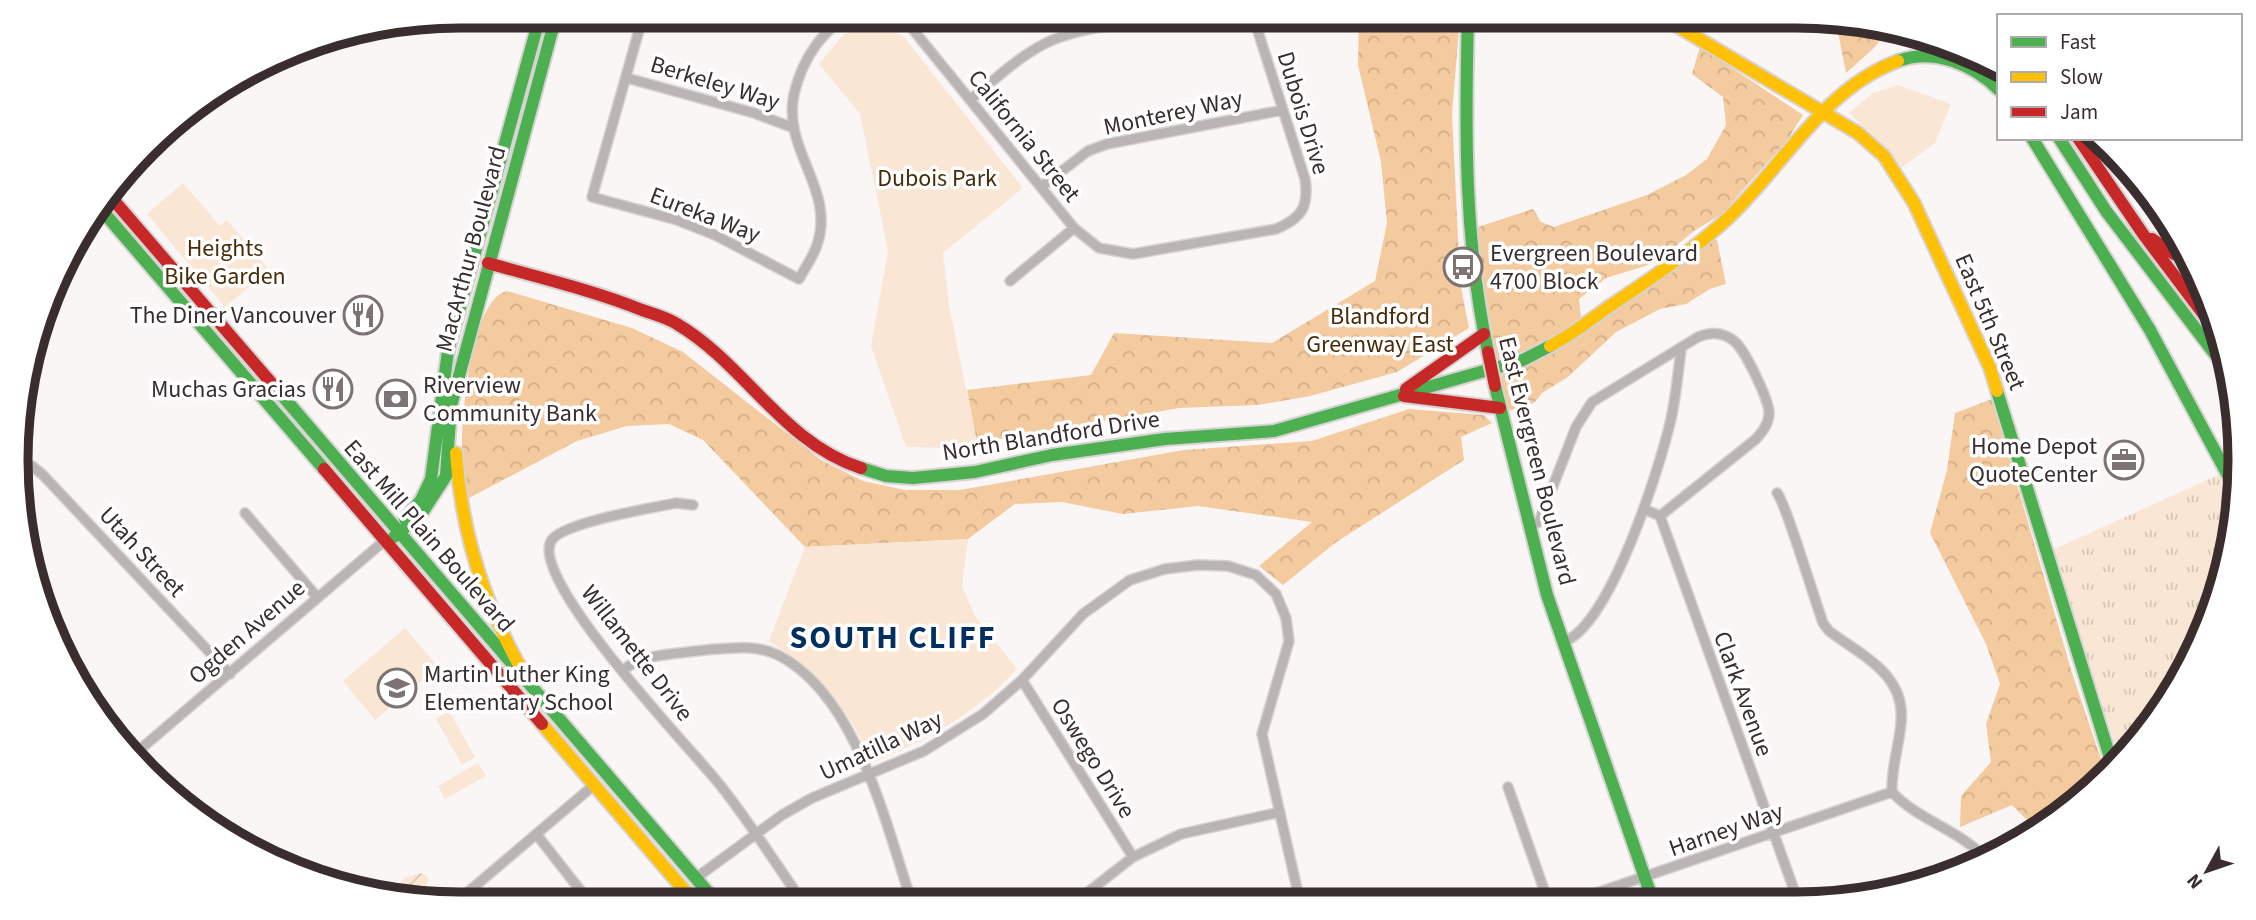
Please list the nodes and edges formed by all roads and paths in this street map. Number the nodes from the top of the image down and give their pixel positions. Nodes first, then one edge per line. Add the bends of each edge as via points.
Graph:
1 (537, 28) edge
2 (553, 28) edge
3 (640, 28) edge
4 (831, 28) edge
5 (912, 28) edge
6 (1106, 28) edge
7 (1257, 28) edge
8 (1468, 28) edge
9 (1679, 28) edge
10 (627, 78) junction
11 (1997, 88) edge
12 (970, 100) junction
13 (1283, 110) junction
14 (1825, 111) junction
15 (791, 127) junction
16 (2033, 140) edge
17 (2060, 140) edge
18 (2079, 140) edge
19 (1041, 187) junction
20 (114, 201) edge
21 (107, 211) edge
22 (105, 214) edge
23 (1074, 228) junction
24 (2143, 234) junction
25 (1133, 254) joint
26 (2175, 254) edge
27 (488, 263) junction
28 (169, 265) junction
29 (1010, 281) dead end
30 (168, 288) junction
31 (2201, 312) edge
32 (1484, 334) junction
33 (232, 339) junction
34 (1681, 349) junction
35 (2214, 353) edge
36 (1397, 395) junction
37 (455, 397) junction
38 (1500, 408) junction
39 (28, 465) edge
40 (2227, 475) edge
41 (1777, 493) dead end
42 (694, 505) dead end
43 (1644, 509) junction
44 (245, 513) dead end
45 (1660, 516) junction
46 (1529, 526) junction
47 (397, 531) junction
48 (383, 542) junction
49 (317, 597) junction
50 (1563, 642) junction
51 (624, 670) junction
52 (230, 674) junction
53 (1023, 680) junction
54 (537, 695) junction
55 (140, 750) edge
56 (2110, 756) edge
57 (870, 776) junction
58 (594, 785) junction
59 (1508, 787) dead end
60 (1892, 792) junction
61 (1280, 812) junction
62 (755, 833) junction
63 (1773, 834) junction
64 (537, 835) junction
65 (1978, 851) edge
66 (1133, 857) junction
67 (696, 878) junction
68 (1644, 878) junction
69 (793, 888) dead end
70 (471, 892) edge
71 (582, 892) edge
72 (686, 892) edge
73 (708, 892) edge
74 (908, 892) edge
75 (1087, 892) edge
76 (1298, 892) edge
77 (1545, 892) edge
78 (1601, 892) edge
79 (1649, 892) edge
80 (1795, 892) edge

1 - 47 main road, MacArthur Boulevard via 448,351 431,479
2 - 27 main road, MacArthur Boulevard
3 - 10 street
4 - 15 street via 803,66
5 - 12 street, California Street
6 - 12 street via 1045,43
7 - 13 street, Dubois Drive
8 - 32 main road, East Evergreen Boulevard via 1465,129 1471,245
9 - 14 main road, East 5th Street
10 - 15 street, Berkeley Way
10 - 15 street, Eureka Way via 592,197 690,225 799,279 817,244 821,210
11 - 14 main road, North Blandford Drive via 1969,66 1913,56 1869,72
12 - 19 street, California Street
13 - 19 street, Monterey Way via 1107,144 1088,151
13 - 25 street, Dubois Drive via 1308,196 1291,223
14 - 36 main road, North Blandford Drive via 1729,218 1554,344 1523,360
14 - 56 main road, East 5th Street via 1873,145 1897,175 1971,323 1998,390
16 - 40 main road via 2150,330
17 - 35 main road via 2106,211
18 - 24 main road
19 - 23 street, California Street
20 - 28 main road, East Mill Plain Boulevard
21 - 28 main road via 157,264
22 - 30 main road, East Mill Plain Boulevard
23 - 25 street, California Street via 1099,248
23 - 29 street
24 - 26 main road
24 - 31 main road
27 - 36 main road, North Blandford Drive via 609,297 676,323 708,347 808,442 839,461 886,476 914,478 975,471 1165,439 1274,431
27 - 37 main road, MacArthur Boulevard
28 - 33 main road, East Mill Plain Boulevard
30 - 33 main road via 186,298 225,341
30 - 48 main road, East Mill Plain Boulevard
32 - 36 main road
32 - 38 main road, East Evergreen Boulevard, bridge
33 - 47 main road, East Mill Plain Boulevard
34 - 43 street via 1671,419
34 - 45 street via 1709,332 1735,341 1770,414 1755,439
34 - 46 street via 1592,402 1576,428 1539,522
36 - 38 main road
37 - 47 main road, MacArthur Boulevard via 446,476 428,506
37 - 54 main road via 457,470 470,547 503,639
38 - 46 main road, East Evergreen Boulevard
39 - 52 street, Utah Street via 43,475
41 - 60 street via 1784,502 1824,623 1881,667 1894,684 1902,721
42 - 51 street, Willamette Drive via 676,503 572,528 553,537 548,548 563,592
43 - 45 street
43 - 50 street via 1588,626
44 - 49 street
45 - 63 street, Clark Avenue
46 - 50 main road, East Evergreen Boulevard
47 - 48 main road, MacArthur Boulevard
47 - 54 main road, East Mill Plain Boulevard
48 - 49 street, Ogden Avenue
48 - 58 main road, East Mill Plain Boulevard
49 - 52 street, Ogden Avenue
50 - 68 main road, East Evergreen Boulevard
51 - 57 street via 640,658 741,646 778,654 807,676 830,704 847,727
51 - 62 street, Willamette Drive
52 - 55 street, Ogden Avenue
53 - 57 street, Umatilla Way via 954,734
53 - 61 street, Umatilla Way via 1083,614 1130,580 1198,565 1228,566 1256,575 1276,594 1289,641 1262,734
53 - 66 street, Oswego Drive
54 - 67 main road, East Mill Plain Boulevard
57 - 62 street, Umatilla Way via 812,799
57 - 74 street
58 - 64 street
58 - 72 main road, East Mill Plain Boulevard
59 - 77 street
60 - 63 street, Harney Way
60 - 65 street via 1920,817
61 - 66 street via 1181,834
61 - 76 street
62 - 67 street, Umatilla Way
62 - 69 street, Willamette Drive
63 - 68 street, Harney Way
63 - 80 street, Clark Avenue
64 - 70 street
64 - 71 street
66 - 75 street
67 - 73 main road, East Mill Plain Boulevard
68 - 78 street, Harney Way
68 - 79 main road, East Evergreen Boulevard

